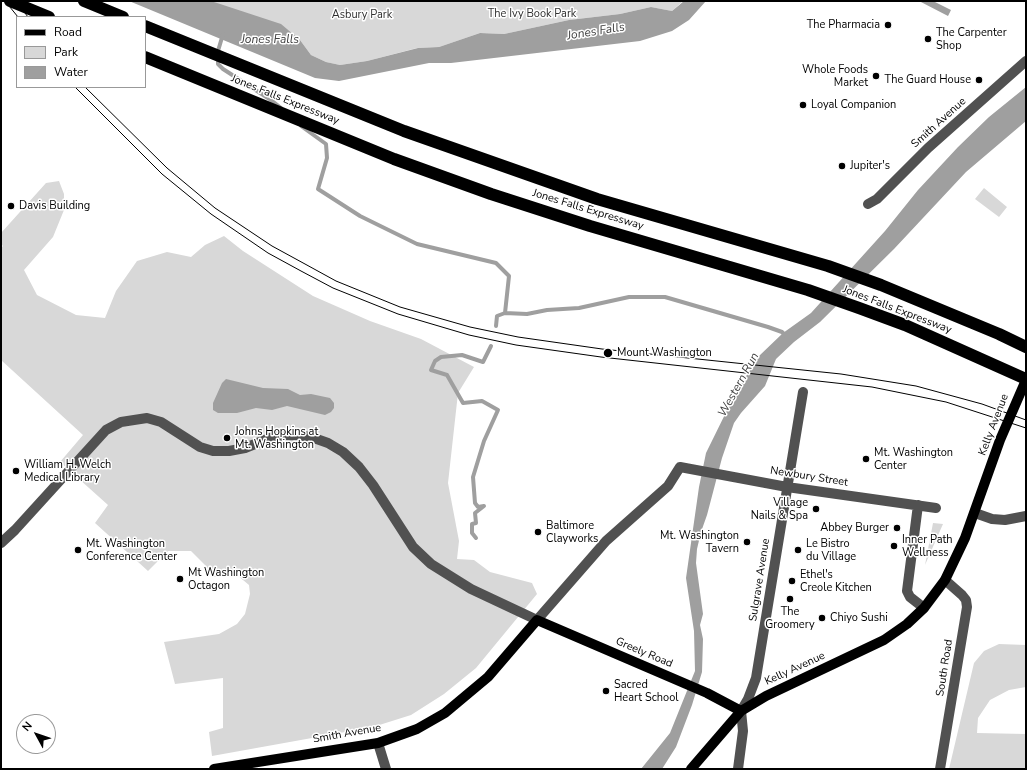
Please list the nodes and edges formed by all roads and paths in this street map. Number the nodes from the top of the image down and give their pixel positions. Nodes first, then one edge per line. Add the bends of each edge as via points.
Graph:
1 (10, 1) edge
2 (84, 1) edge
3 (47, 16) edge
4 (121, 16) edge
5 (146, 26) edge
6 (146, 57) edge
7 (1026, 61) edge
8 (868, 204) dead end
9 (1026, 347) edge
10 (1026, 379) edge
11 (803, 392) dead end
12 (680, 467) joint
13 (787, 487) junction
14 (918, 505) junction
15 (936, 508) dead end
16 (975, 513) junction
17 (1026, 516) edge
18 (1, 543) edge
19 (945, 580) junction
20 (924, 608) junction
21 (537, 620) junction
22 (741, 711) junction
23 (378, 743) junction
24 (214, 769) edge
25 (386, 769) edge
26 (691, 769) edge
27 (738, 769) edge
28 (940, 769) edge

1 - 3 highway
2 - 4 highway
5 - 9 highway, Jones Falls Expressway via 404,131 598,199 828,266 881,285
6 - 10 highway, Jones Falls Expressway via 394,159 590,226 808,290 860,308 905,325
7 - 8 street, Smith Avenue via 928,148 877,199
10 - 16 main road, Kelly Avenue via 1000,440
11 - 13 street, Sulgrave Avenue
12 - 13 street, Newbury Street
12 - 21 street, Smith Avenue via 668,486 606,541
13 - 14 street, Newbury Street
13 - 22 street, Sulgrave Avenue via 756,678
14 - 15 street, Newbury Street
14 - 20 street via 907,591 910,597
16 - 17 street via 1005,520
16 - 19 main road, Kelly Avenue
18 - 21 street via 106,430 121,422 147,418 160,422 200,447 213,451 229,452 246,448 275,436 311,437 343,452 358,467 373,485 413,547 431,564 471,589
19 - 20 main road, Kelly Avenue
19 - 28 street, South Road via 962,595 967,607
20 - 22 main road, Kelly Avenue via 884,640 766,696
21 - 22 main road, Greely Road via 707,693
21 - 23 main road, Smith Avenue via 488,677 464,699 417,729
22 - 26 main road, Kelly Avenue
22 - 27 street via 743,731
23 - 24 main road, Smith Avenue
23 - 25 street

